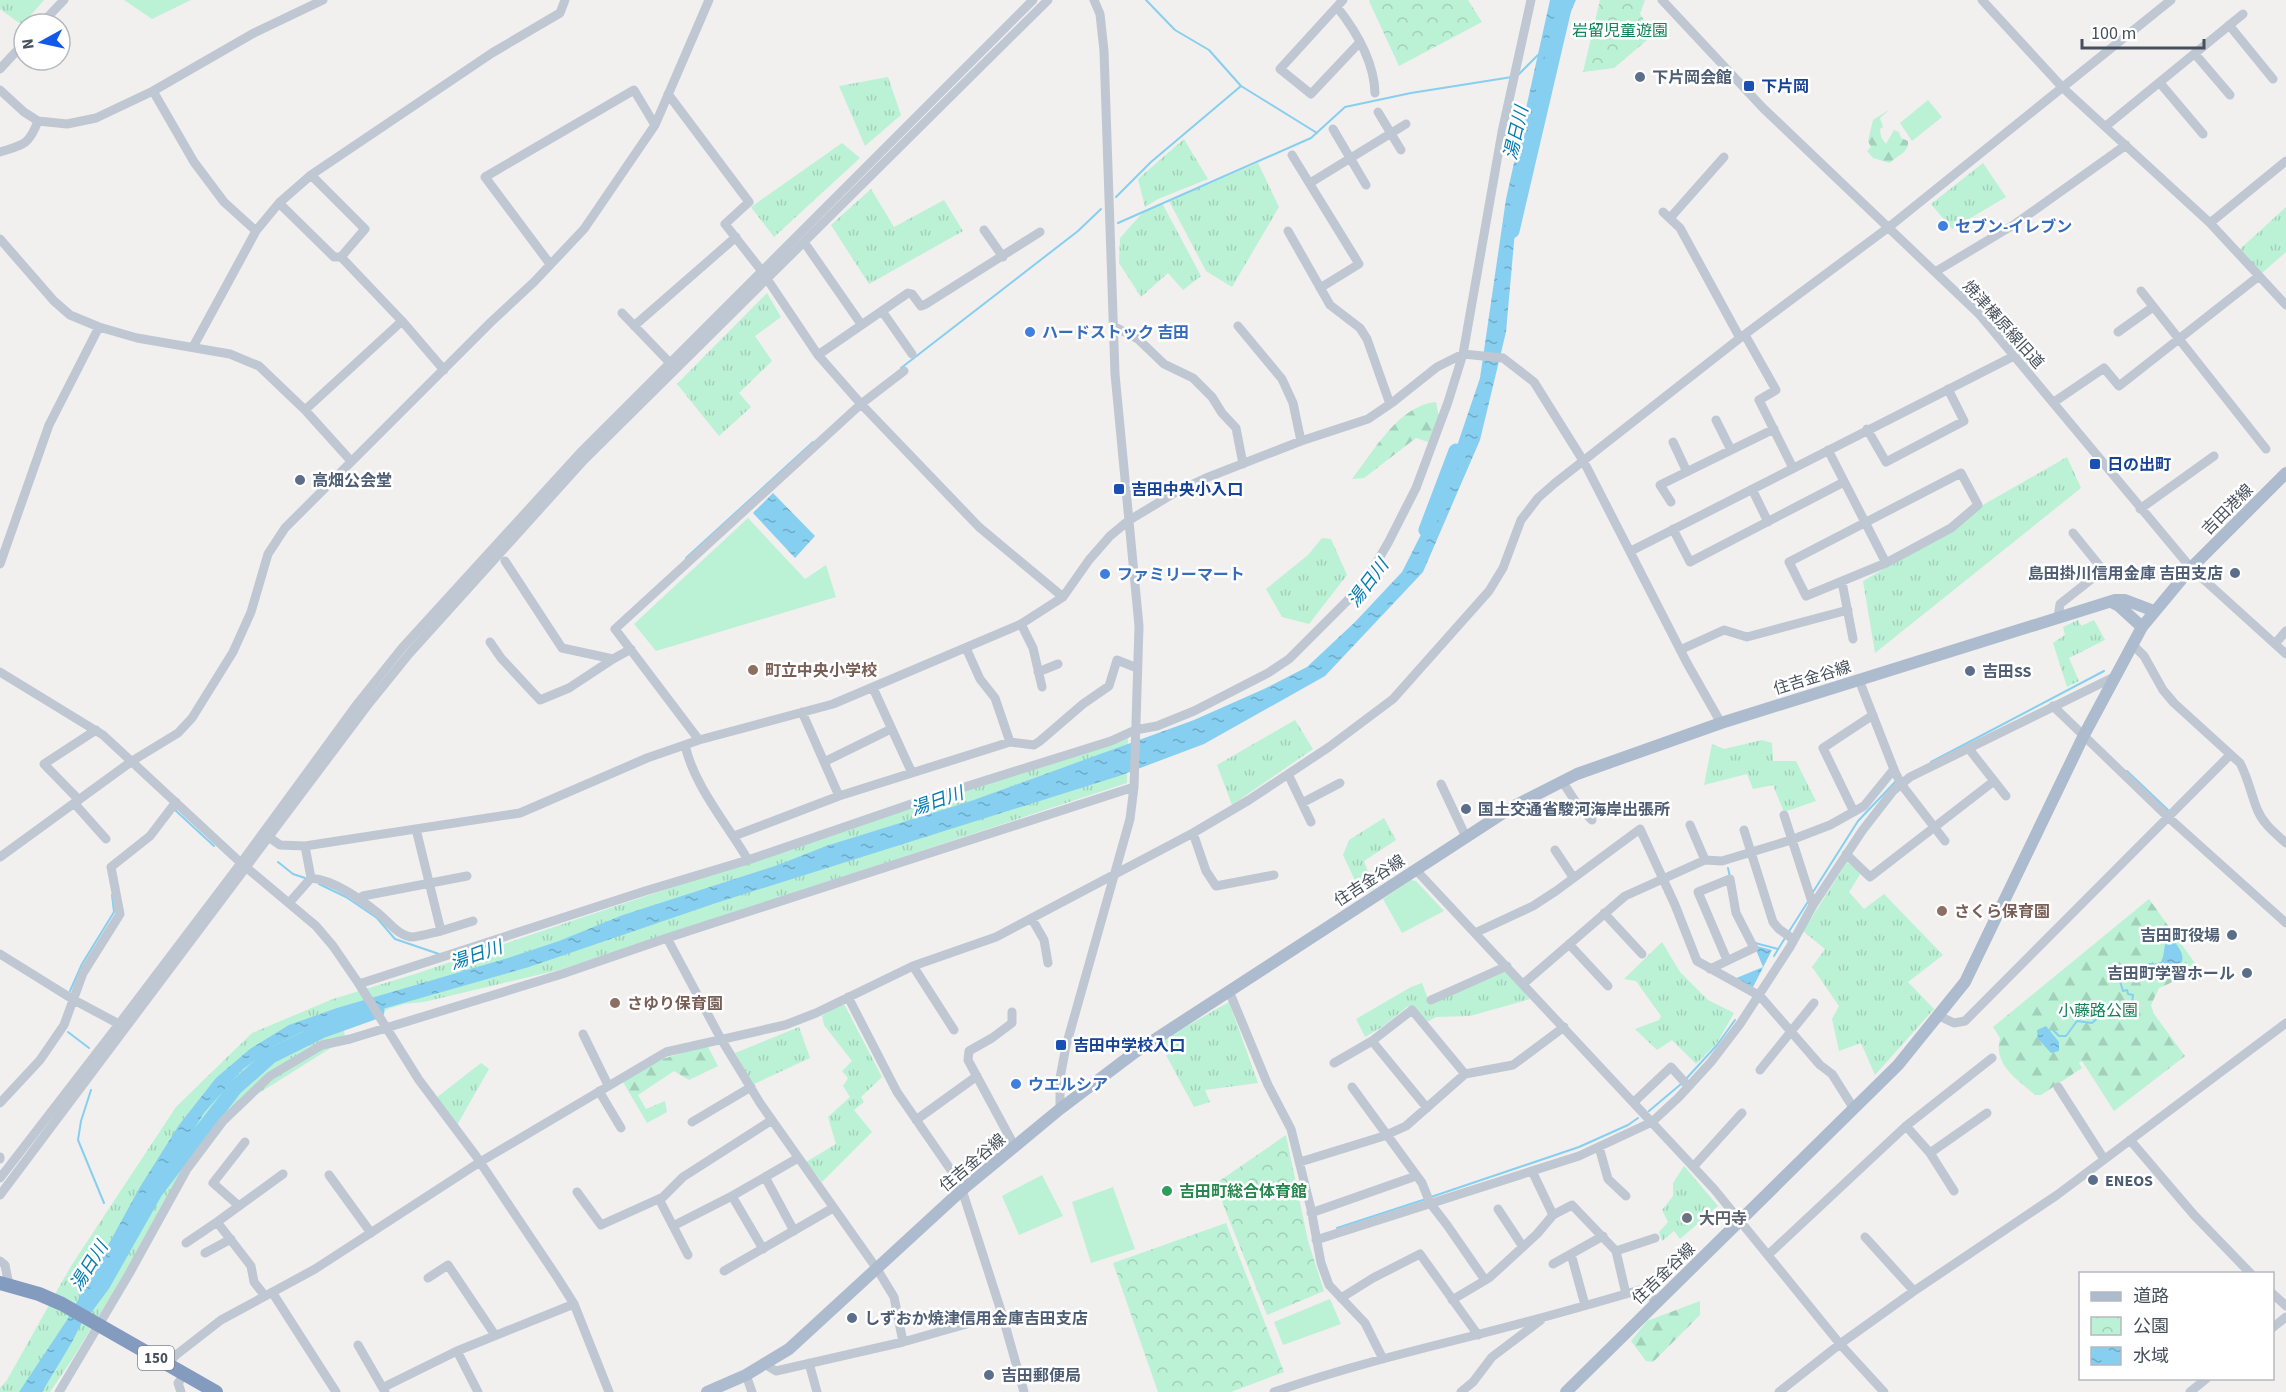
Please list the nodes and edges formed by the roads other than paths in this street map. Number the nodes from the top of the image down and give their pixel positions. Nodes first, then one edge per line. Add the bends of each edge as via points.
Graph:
1 (64, 0) edge
2 (323, 0) edge
3 (565, 0) edge
4 (709, 0) edge
5 (1033, 0) edge
6 (1048, 0) edge
7 (1094, 0) edge
8 (1530, 0) edge
9 (1662, 0) edge
10 (1982, 0) edge
11 (2171, 0) edge
12 (1340, 3) edge
13 (52, 12) edge
14 (2243, 14) dead end
15 (2229, 25) junction
16 (1360, 42) junction
17 (2195, 54) junction
18 (12, 56) edge
19 (0, 69) edge
20 (2273, 79) dead end
21 (2160, 83) junction
22 (2063, 88) junction
23 (0, 90) edge
24 (153, 91) junction
25 (1375, 93) dead end
26 (668, 94) junction
27 (2230, 95) dead end
28 (1378, 112) dead end
29 (38, 121) junction
30 (1406, 124) dead end
31 (654, 125) junction
32 (2106, 126) junction
33 (1333, 129) dead end
34 (1391, 133) junction
35 (2203, 134) dead end
36 (2126, 145) junction
37 (1401, 150) dead end
38 (0, 152) edge
39 (1292, 155) dead end
40 (1724, 157) dead end
41 (1350, 158) junction
42 (2286, 161) edge
43 (311, 175) junction
44 (1310, 183) junction
45 (1366, 185) dead end
46 (279, 202) junction
47 (2210, 223) junction
48 (1889, 227) junction
49 (984, 230) dead end
50 (256, 231) junction
51 (1288, 231) dead end
52 (1040, 232) dead end
53 (735, 237) junction
54 (0, 239) edge
55 (804, 242) junction
56 (341, 257) junction
57 (1003, 257) junction
58 (550, 264) junction
59 (761, 270) junction
60 (1935, 272) junction
61 (2259, 276) junction
62 (767, 279) junction
63 (1320, 288) junction
64 (2140, 291) dead end
65 (2286, 305) edge
66 (2153, 307) junction
67 (882, 311) junction
68 (622, 313) dead end
69 (402, 321) junction
70 (861, 324) junction
71 (634, 326) junction
72 (1113, 326) junction
73 (1238, 326) dead end
74 (99, 327) junction
75 (2118, 332) dead end
76 (1742, 337) junction
77 (2179, 341) junction
78 (193, 347) junction
79 (912, 354) dead end
80 (1463, 354) junction
81 (818, 355) junction
82 (2014, 356) junction
83 (669, 362) junction
84 (444, 370) junction
85 (904, 371) dead end
86 (1948, 389) junction
87 (2054, 402) junction
88 (861, 404) junction
89 (1390, 404) junction
90 (305, 410) junction
91 (1716, 420) dead end
92 (1774, 429) junction
93 (1868, 429) junction
94 (1301, 441) junction
95 (1673, 442) dead end
96 (2266, 449) dead end
97 (1731, 450) junction
98 (1828, 450) junction
99 (2214, 456) dead end
100 (351, 461) junction
101 (1584, 462) junction
102 (1243, 464) junction
103 (1793, 468) junction
104 (1687, 472) junction
105 (2286, 473) edge
106 (1845, 483) junction
107 (1752, 489) junction
108 (1671, 502) dead end
109 (2140, 509) junction
110 (1128, 522) junction
111 (1768, 522) junction
112 (1866, 523) junction
113 (1673, 529) junction
114 (2073, 533) dead end
115 (1631, 552) junction
116 (505, 561) dead end
117 (1886, 563) junction
118 (0, 564) edge
119 (2191, 568) junction
120 (1842, 582) junction
121 (1063, 597) junction
122 (2111, 602) junction
123 (1848, 610) junction
124 (2154, 611) junction
125 (2058, 618) junction
126 (1022, 624) junction
127 (2142, 627) junction
128 (2286, 631) edge
129 (1853, 639) dead end
130 (490, 642) dead end
131 (2132, 644) junction
132 (2275, 644) junction
133 (966, 648) junction
134 (631, 650) junction
135 (1680, 650) junction
136 (2286, 654) edge
137 (613, 659) junction
138 (1058, 664) dead end
139 (1137, 668) junction
140 (0, 672) edge
141 (1038, 672) junction
142 (2114, 677) junction
143 (1859, 680) junction
144 (1042, 687) dead end
145 (873, 688) junction
146 (2053, 706) junction
147 (802, 712) junction
148 (1872, 715) junction
149 (1721, 723) junction
150 (891, 729) junction
151 (96, 730) junction
152 (1135, 730) junction
153 (2084, 735) junction
154 (699, 740) junction
155 (1010, 742) junction
156 (685, 745) junction
157 (1969, 748) junction
158 (2230, 755) junction
159 (132, 761) junction
160 (824, 762) junction
161 (912, 773) junction
162 (1288, 774) junction
163 (1897, 776) junction
164 (1994, 781) junction
165 (1562, 782) junction
166 (1340, 783) dead end
167 (1134, 784) junction
168 (1441, 784) dead end
169 (839, 796) junction
170 (2006, 796) dead end
171 (76, 801) junction
172 (176, 802) junction
173 (1302, 803) junction
174 (1854, 812) junction
175 (1784, 815) dead end
176 (2169, 818) junction
177 (1592, 820) dead end
178 (1311, 822) dead end
179 (1690, 825) dead end
180 (1934, 826) junction
181 (416, 829) junction
182 (1744, 830) dead end
183 (1193, 833) junction
184 (734, 836) junction
185 (1466, 837) junction
186 (270, 838) junction
187 (106, 839) dead end
188 (1791, 840) junction
189 (1945, 841) dead end
190 (2286, 843) edge
191 (305, 846) junction
192 (1555, 850) dead end
193 (1751, 853) junction
194 (1846, 854) junction
195 (0, 857) edge
196 (748, 860) junction
197 (1705, 860) junction
198 (244, 866) junction
199 (1415, 869) junction
200 (1114, 875) junction
201 (1274, 875) dead end
202 (467, 876) dead end
203 (1573, 877) junction
204 (311, 878) junction
205 (1663, 879) junction
206 (429, 885) junction
207 (359, 900) junction
208 (289, 903) junction
209 (1812, 904) junction
210 (1604, 913) junction
211 (1032, 919) junction
212 (473, 921) dead end
213 (2286, 923) edge
214 (441, 931) junction
215 (1475, 933) junction
216 (667, 938) junction
217 (1793, 939) junction
218 (1569, 944) junction
219 (0, 954) edge
220 (1642, 954) dead end
221 (1728, 960) junction
222 (1048, 963) dead end
223 (913, 966) junction
224 (1507, 966) junction
225 (1710, 969) junction
226 (1523, 984) junction
227 (360, 985) junction
228 (1608, 986) dead end
229 (1229, 991) junction
230 (1760, 996) junction
231 (848, 997) junction
232 (74, 1000) junction
233 (1431, 1000) dead end
234 (1814, 1003) dead end
235 (1012, 1012) dead end
236 (1939, 1016) junction
237 (2286, 1023) edge
238 (119, 1024) junction
239 (385, 1027) junction
240 (1564, 1027) junction
241 (954, 1030) dead end
242 (1792, 1033) junction
243 (583, 1034) dead end
244 (721, 1039) junction
245 (1372, 1041) junction
246 (1992, 1058) dead end
247 (1334, 1063) dead end
248 (1760, 1070) dead end
249 (1465, 1074) junction
250 (977, 1076) junction
251 (1686, 1084) junction
252 (608, 1085) junction
253 (751, 1087) junction
254 (1352, 1087) dead end
255 (2058, 1087) dead end
256 (599, 1090) junction
257 (1634, 1102) junction
258 (0, 1103) edge
259 (1427, 1107) junction
260 (1060, 1109) junction
261 (1854, 1109) junction
262 (1742, 1113) dead end
263 (1987, 1113) dead end
264 (772, 1120) junction
265 (916, 1120) junction
266 (692, 1122) dead end
267 (1652, 1122) junction
268 (1906, 1126) junction
269 (621, 1128) dead end
270 (1386, 1135) junction
271 (2130, 1140) junction
272 (245, 1142) dead end
273 (1015, 1147) junction
274 (1599, 1147) junction
275 (1930, 1154) junction
276 (0, 1158) edge
277 (798, 1158) junction
278 (2104, 1159) junction
279 (480, 1162) junction
280 (1300, 1162) junction
281 (12, 1163) junction
282 (1694, 1166) junction
283 (1533, 1171) junction
284 (283, 1174) dead end
285 (328, 1175) dead end
286 (1416, 1176) junction
287 (765, 1177) junction
288 (0, 1178) edge
289 (963, 1190) junction
290 (1954, 1191) dead end
291 (577, 1192) dead end
292 (0, 1196) edge
293 (732, 1196) junction
294 (1626, 1196) dead end
295 (659, 1199) junction
296 (1429, 1200) junction
297 (239, 1206) junction
298 (833, 1208) junction
299 (1498, 1209) dead end
300 (1311, 1214) junction
301 (1553, 1215) junction
302 (1741, 1220) junction
303 (217, 1222) junction
304 (673, 1226) junction
305 (794, 1231) junction
306 (371, 1233) junction
307 (1602, 1236) junction
308 (1865, 1237) dead end
309 (1655, 1238) dead end
310 (231, 1239) junction
311 (1316, 1240) junction
312 (186, 1243) dead end
313 (1523, 1247) junction
314 (763, 1249) junction
315 (1616, 1251) junction
316 (205, 1253) dead end
317 (1571, 1254) junction
318 (1770, 1254) junction
319 (688, 1255) dead end
320 (0, 1261) edge
321 (1553, 1264) dead end
322 (877, 1269) junction
323 (724, 1271) dead end
324 (2249, 1272) edge
325 (428, 1278) dead end
326 (1485, 1280) junction
327 (4, 1284) edge
328 (123, 1285) junction
329 (1914, 1290) junction
330 (268, 1294) junction
331 (1626, 1294) junction
332 (2274, 1295) edge
333 (1341, 1298) junction
334 (1452, 1300) junction
335 (1657, 1302) junction
336 (120, 1304) dead end
337 (574, 1304) junction
338 (1586, 1305) junction
339 (2286, 1306) edge
340 (1002, 1314) junction
341 (1546, 1317) junction
342 (2286, 1317) edge
343 (98, 1324) junction
344 (2274, 1326) edge
345 (495, 1335) junction
346 (1478, 1335) junction
347 (903, 1342) junction
348 (1840, 1344) junction
349 (358, 1345) dead end
350 (457, 1351) junction
351 (1383, 1359) junction
352 (808, 1363) junction
353 (167, 1364) junction
354 (766, 1365) junction
355 (185, 1374) junction
356 (746, 1375) junction
357 (2205, 1380) edge
358 (384, 1390) edge
359 (474, 1391) edge
360 (59, 1392) edge
361 (181, 1392) edge
362 (216, 1392) edge
363 (336, 1392) edge
364 (609, 1392) edge
365 (708, 1392) edge
366 (752, 1392) edge
367 (817, 1392) edge
368 (1024, 1392) edge
369 (1274, 1392) edge
370 (1461, 1392) edge
371 (1566, 1392) edge
372 (1779, 1392) edge
373 (1884, 1392) edge
374 (2190, 1392) edge

1 - 13 street
2 - 24 street via 254,33
3 - 43 street via 560,13 492,53
4 - 26 street
5 - 59 street
6 - 55 street
7 - 72 street via 1100,14 1104,51
8 - 80 street
9 - 48 street, 焼津榛原線旧道 via 1763,108
10 - 22 street
11 - 22 street
12 - 16 street
12 - 16 street via 1280,69 1311,94
14 - 15 street
15 - 17 street
15 - 20 street
16 - 25 street via 1375,81
17 - 21 street
17 - 27 street
18 - 19 street
21 - 32 street
21 - 35 street
22 - 32 street
22 - 48 street
23 - 29 street
24 - 29 street via 96,118 68,124
24 - 50 street via 194,162 224,202
26 - 31 street
26 - 53 street via 749,202 725,224
28 - 34 street
29 - 38 street via 32,138 23,146
30 - 34 street
31 - 58 street via 584,229
31 - 58 street via 634,90 485,177
32 - 36 street
33 - 41 street
34 - 37 street
34 - 41 street
36 - 47 street
36 - 60 street via 2015,224
39 - 44 street
40 - 76 street via 1667,215 1680,228
41 - 44 street
41 - 45 street
42 - 47 street
43 - 46 street
43 - 56 street via 365,229
44 - 63 street via 1359,264
46 - 50 street
46 - 56 street via 334,257
47 - 61 street
48 - 60 street, 焼津榛原線旧道
48 - 76 street
49 - 57 street
50 - 78 street
51 - 63 street
52 - 57 street
53 - 59 street
53 - 71 street
54 - 74 street via 54,301 70,315
55 - 62 street
55 - 70 street
56 - 69 street
57 - 67 street via 921,306 908,293
58 - 84 street
59 - 62 street
59 - 83 street
60 - 82 street, 焼津榛原線旧道 via 1980,315
61 - 65 street
61 - 77 street
62 - 81 street
62 - 186 street via 584,460 409,654
63 - 89 street via 1330,305 1360,328 1367,339
64 - 66 street
66 - 75 street
66 - 77 street
67 - 70 street
67 - 79 street
68 - 71 street
69 - 84 street
69 - 90 street
70 - 81 street
71 - 83 street
72 - 102 street via 1138,339 1164,364 1193,378 1212,397 1236,428
72 - 110 street
73 - 94 street via 1282,379 1293,403
74 - 78 street
74 - 118 street via 49,425
76 - 92 street via 1776,390 1759,400
76 - 101 street
77 - 87 street via 2119,386 2104,368
77 - 96 street
78 - 90 street via 230,354 259,366
80 - 89 street via 1437,368
80 - 101 street via 1503,358 1534,381
80 - 152 street via 1416,488 1371,572 1350,598 1289,659 1269,673 1194,711
81 - 88 street
82 - 86 street
82 - 87 street, 焼津榛原線旧道
83 - 198 street via 402,648 358,703
84 - 100 street
85 - 88 street
86 - 93 street
86 - 93 street via 1964,421 1886,462
87 - 109 street, 焼津榛原線旧道
88 - 121 street via 979,527
88 - 134 street via 615,629
89 - 94 street via 1368,419
90 - 100 street
91 - 97 street
92 - 97 street
92 - 103 street
93 - 98 street
94 - 102 street
95 - 104 street
97 - 104 street
98 - 103 street
98 - 106 street
99 - 109 street
100 - 159 street via 295,516 268,554 251,612 233,652 192,718 178,733
101 - 115 street
101 - 162 street via 1538,498 1521,520 1503,568 1489,591 1392,699
102 - 110 street via 1176,492
103 - 107 street
104 - 108 street via 1660,485
105 - 119 main road, 吉田港線
106 - 111 street
106 - 112 street
107 - 111 street
107 - 113 street
109 - 119 street, 焼津榛原線旧道
110 - 121 street via 1089,560
110 - 139 street via 1139,626
111 - 113 street via 1690,562
112 - 117 street
112 - 117 street via 1961,473 1978,505 1951,528
112 - 120 street via 1789,562 1806,596
113 - 115 street
114 - 125 street via 2103,570 2060,604
115 - 135 street
116 - 137 street via 562,648
117 - 120 street
119 - 124 main road, 住吉金谷線
119 - 132 street, 焼津榛原線旧道
120 - 123 street
121 - 126 street
122 - 124 main road, 住吉金谷線 via 2125,600
122 - 125 main road, 住吉金谷線
122 - 127 main road
123 - 129 street
123 - 135 street via 1747,637 1724,630
124 - 127 main road, 住吉金谷線
125 - 143 main road, 住吉金谷線
126 - 133 street
126 - 141 street
127 - 131 main road, 住吉金谷線
128 - 132 street
130 - 137 street via 540,700 569,688
131 - 142 main road, 住吉金谷線
131 - 158 street via 2144,656 2163,690
132 - 136 street, 焼津榛原線旧道
133 - 145 street
133 - 155 street via 980,679 995,698
134 - 137 street
134 - 154 street
135 - 149 street
138 - 141 street
139 - 152 street
139 - 155 street via 1117,660 1109,686 1040,741 1034,745
140 - 151 street
141 - 144 street
142 - 146 street
142 - 153 main road, 住吉金谷線
143 - 148 street
143 - 149 main road, 住吉金谷線
145 - 147 street
145 - 150 street
146 - 153 street
146 - 157 street
147 - 154 street
147 - 160 street
148 - 163 street
148 - 174 street via 1823,748
149 - 165 main road, 住吉金谷線
150 - 160 street
150 - 161 street
151 - 159 street
151 - 171 street via 44,764
152 - 167 street
152 - 196 street
153 - 176 street
153 - 236 main road, 住吉金谷線 via 1965,982
154 - 156 street
155 - 161 street
156 - 181 street via 520,813
156 - 184 street via 702,786
157 - 163 street via 1910,777
157 - 164 street
158 - 176 street
158 - 190 street via 2246,773 2258,811 2268,827
159 - 171 street
159 - 172 street
160 - 169 street
161 - 169 street
162 - 173 street
162 - 183 street
163 - 174 street
163 - 180 street
163 - 194 street
164 - 170 street
164 - 180 street
165 - 177 street
165 - 185 main road, 住吉金谷線 via 1514,806
166 - 173 street
167 - 200 street via 1130,819
167 - 216 street
168 - 185 street
169 - 184 street
171 - 187 street
171 - 195 street
172 - 198 street
172 - 232 street via 150,836 112,872 120,914 83,973
173 - 178 street
174 - 188 street
175 - 188 street
176 - 213 street
176 - 236 street via 1965,1021 1954,1023
179 - 197 street
180 - 189 street
180 - 194 street via 1870,877
181 - 191 street
181 - 206 street
182 - 193 street
183 - 200 street
183 - 201 street via 1206,871 1216,886
184 - 196 street
185 - 199 main road, 住吉金谷線
186 - 191 street via 280,845
186 - 198 street
188 - 193 street
188 - 209 street
191 - 204 street
192 - 203 street
193 - 197 street via 1722,861
193 - 217 street via 1773,922
194 - 209 street
196 - 227 street
197 - 205 street
198 - 208 street
198 - 238 street
198 - 292 street
199 - 215 street
199 - 229 main road, 住吉金谷線
200 - 211 street
200 - 260 street via 1066,1046
202 - 206 street
203 - 205 street via 1640,829
203 - 215 street via 1533,906
204 - 207 street via 336,886
204 - 208 street
205 - 210 street via 1624,896
205 - 225 street via 1697,961
206 - 207 street via 363,896
206 - 214 street
207 - 214 street via 392,928 411,937
208 - 227 street via 316,926
209 - 217 street
210 - 218 street
210 - 220 street
211 - 222 street via 1044,940
211 - 223 street via 996,937
212 - 214 street
215 - 224 street
216 - 239 street
216 - 244 street
217 - 230 street
218 - 226 street
218 - 228 street
219 - 232 street
221 - 221 street via 1754,948 1736,913 1730,879 1698,892
221 - 225 street
223 - 231 street
223 - 241 street
224 - 226 street
224 - 233 street
225 - 230 street
226 - 240 street
227 - 239 street
229 - 260 main road, 住吉金谷線 via 1134,1053
229 - 280 street via 1291,1129
230 - 242 street
230 - 251 street via 1711,1062
231 - 244 street via 785,1025
231 - 265 street via 897,1092
232 - 238 street
232 - 258 street via 64,1025 40,1060
234 - 242 street
235 - 250 street via 1012,1023 969,1051 968,1059
236 - 261 main road, 住吉金谷線
237 - 271 street
238 - 281 street
239 - 279 street
239 - 328 street via 322,1045 270,1076 247,1096 187,1169
240 - 249 street via 1513,1065
240 - 257 street
242 - 248 street
242 - 261 street via 1832,1074
243 - 252 street
244 - 252 street via 666,1052
244 - 253 street
245 - 247 street
245 - 249 street via 1412,1010
245 - 259 street
246 - 268 street
249 - 259 street
250 - 265 street
250 - 273 street
251 - 257 street via 1671,1067
251 - 267 street via 1679,1097
252 - 256 street
253 - 264 street
253 - 266 street
254 - 270 street
255 - 278 street
256 - 269 street
256 - 279 street
257 - 267 street
259 - 270 street via 1406,1126
260 - 273 main road, 住吉金谷線
261 - 302 main road, 住吉金谷線
262 - 282 street
263 - 275 street
264 - 277 street
264 - 295 street via 683,1177
265 - 289 street
267 - 274 street
267 - 282 street
268 - 275 street
268 - 318 street
270 - 280 street
270 - 286 street
271 - 278 street
271 - 324 street
272 - 297 street via 213,1183
273 - 289 main road, 住吉金谷線
274 - 283 street
274 - 294 street via 1608,1179
275 - 290 street
276 - 281 street
277 - 287 street
277 - 298 street
278 - 329 street
279 - 306 street
279 - 337 street
280 - 300 street
281 - 288 street
282 - 302 street
283 - 296 street
283 - 301 street
284 - 297 street
285 - 306 street
286 - 296 street
286 - 300 street
287 - 293 street
287 - 305 street
289 - 322 main road, 住吉金谷線
289 - 340 street
291 - 295 street via 601,1226
293 - 304 street
293 - 314 street
295 - 304 street
296 - 311 street
296 - 326 street
297 - 303 street
298 - 305 street
298 - 322 street
299 - 313 street
300 - 311 street
301 - 307 street via 1572,1205
301 - 313 street
302 - 318 street
302 - 335 main road, 住吉金谷線
303 - 310 street
303 - 312 street
304 - 319 street
305 - 314 street
306 - 330 street
307 - 315 street
307 - 317 street
308 - 329 street
309 - 315 street
310 - 316 street
310 - 330 street via 251,1266 254,1282
311 - 333 street via 1329,1285
313 - 326 street
314 - 323 street
315 - 331 street
317 - 321 street
317 - 338 street
318 - 348 street
320 - 327 street via 5,1265
322 - 347 street via 894,1297
322 - 354 main road, 住吉金谷線
325 - 345 street via 448,1265
326 - 334 street
327 - 343 highway, 150 via 39,1294
328 - 336 street
328 - 343 street
329 - 348 street
330 - 353 street via 221,1320
330 - 363 street
331 - 335 street via 1643,1289
331 - 338 street
332 - 339 street
333 - 334 street via 1420,1254
333 - 351 street via 1365,1323
334 - 346 street
335 - 371 main road, 住吉金谷線
337 - 345 street
337 - 364 street
338 - 341 street
340 - 347 street
340 - 368 street
341 - 346 street
341 - 370 street via 1491,1357
342 - 344 street
343 - 353 highway, 150
343 - 360 street
345 - 350 street
346 - 351 street
347 - 352 street
348 - 372 street
348 - 373 street
349 - 358 street
350 - 358 street
350 - 359 street
351 - 369 street
352 - 354 street via 776,1371
352 - 367 street
353 - 355 highway, 150
354 - 356 main road, 住吉金谷線
355 - 361 street via 178,1383
355 - 362 highway, 150
356 - 365 main road, 住吉金谷線
356 - 366 street
357 - 374 street

